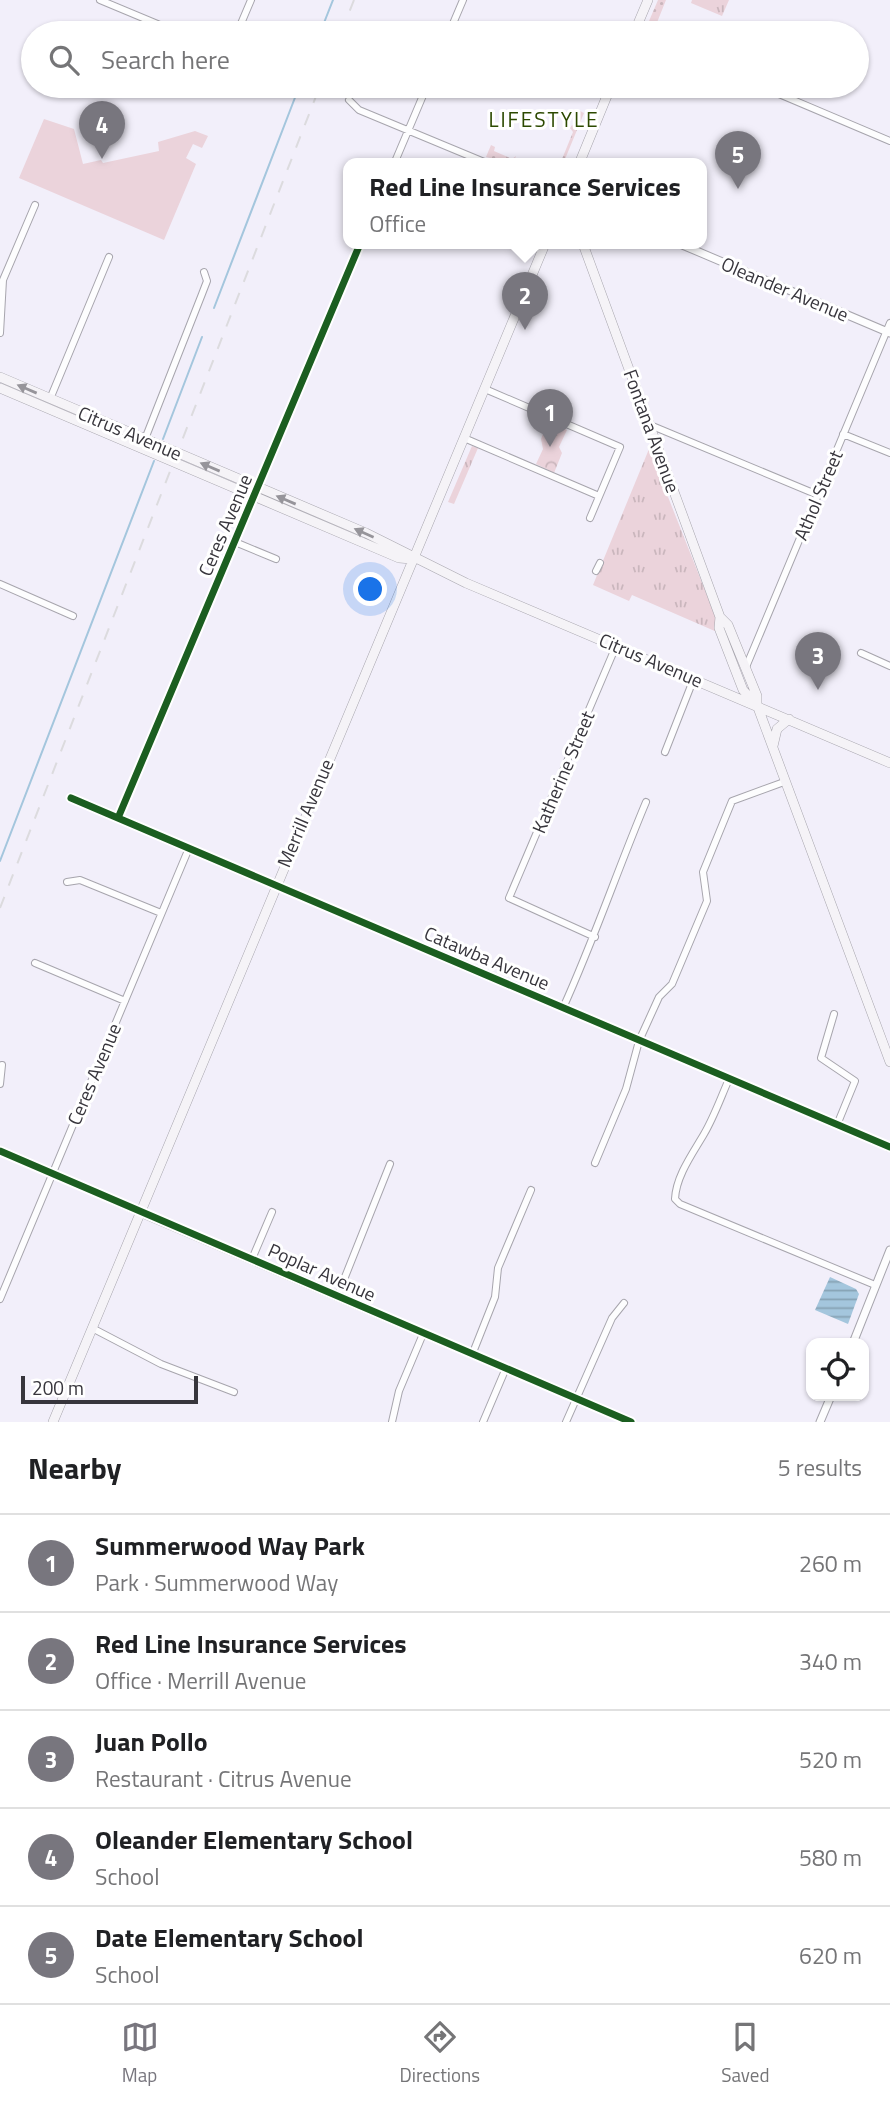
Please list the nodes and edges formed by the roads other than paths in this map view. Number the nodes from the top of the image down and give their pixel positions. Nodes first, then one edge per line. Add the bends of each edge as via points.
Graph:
1 (100, 0) edge
2 (251, 0) edge
3 (463, 0) edge
4 (648, 0) edge
5 (150, 21) edge
6 (242, 21) edge
7 (454, 21) edge
8 (639, 21) edge
9 (422, 98) edge
10 (606, 98) edge
11 (788, 98) edge
12 (349, 100) dead end
13 (408, 131) junction
14 (890, 141) edge
15 (397, 158) edge
16 (474, 158) edge
17 (581, 158) edge
18 (35, 205) dead end
19 (358, 249) edge
20 (543, 249) edge
21 (585, 249) edge
22 (692, 249) edge
23 (109, 257) dead end
24 (204, 272) dead end
25 (890, 323) edge
26 (888, 332) edge
27 (0, 333) edge
28 (0, 377) edge
29 (0, 388) edge
30 (485, 389) junction
31 (50, 399) junction
32 (650, 425) junction
33 (844, 434) junction
34 (464, 438) junction
35 (145, 439) junction
36 (158, 450) junction
37 (890, 453) edge
38 (256, 493) junction
39 (818, 495) junction
40 (599, 496) junction
41 (590, 518) dead end
42 (235, 542) junction
43 (412, 558) junction
44 (276, 559) dead end
45 (600, 563) dead end
46 (596, 570) dead end
47 (0, 584) edge
48 (73, 616) dead end
49 (720, 617) junction
50 (617, 646) junction
51 (861, 653) dead end
52 (890, 666) edge
53 (746, 667) junction
54 (736, 672) junction
55 (694, 678) junction
56 (724, 691) junction
57 (757, 705) junction
58 (789, 719) junction
59 (772, 748) junction
60 (665, 752) dead end
61 (890, 763) edge
62 (784, 782) junction
63 (71, 798) dead end
64 (646, 802) dead end
65 (118, 818) junction
66 (189, 848) junction
67 (68, 882) dead end
68 (275, 885) junction
69 (161, 913) junction
70 (595, 937) junction
71 (35, 963) dead end
72 (125, 1001) junction
73 (563, 1008) junction
74 (834, 1014) dead end
75 (639, 1041) junction
76 (890, 1062) edge
77 (2, 1065) dead end
78 (729, 1079) junction
79 (0, 1084) edge
80 (837, 1125) junction
81 (890, 1147) edge
82 (0, 1151) edge
83 (595, 1163) dead end
84 (390, 1164) dead end
85 (52, 1176) junction
86 (531, 1190) dead end
87 (139, 1212) junction
88 (272, 1212) dead end
89 (890, 1250) edge
90 (252, 1258) junction
91 (875, 1285) junction
92 (337, 1297) junction
93 (0, 1299) edge
94 (624, 1303) dead end
95 (92, 1328) junction
96 (423, 1334) junction
97 (855, 1338) edge
98 (472, 1355) junction
99 (506, 1368) junction
100 (234, 1392) dead end
101 (577, 1398) junction
102 (829, 1401) edge
103 (57, 1421) edge
104 (392, 1422) edge
105 (483, 1422) edge
106 (566, 1422) edge
107 (631, 1422) edge
108 (820, 1422) edge

1 - 5 street
2 - 6 street
3 - 7 street
4 - 8 main road
9 - 13 street
10 - 17 main road
11 - 14 street
12 - 13 street via 359,110
13 - 15 street
13 - 16 street
18 - 27 street via 3,281
19 - 38 street, Ceres Avenue
20 - 30 main road, Merrill Avenue
21 - 32 main road, Fontana Avenue
22 - 26 street, Oleander Avenue
23 - 31 street
24 - 35 street via 202,294
25 - 26 street, Athol Street
26 - 33 street, Athol Street
31 -> 28 main road, Citrus Avenue
29 - 36 main road, Citrus Avenue
30 - 34 main road, Merrill Avenue
30 - 40 street via 620,447
31 - 35 main road, Citrus Avenue
32 - 39 street
32 - 49 main road, Fontana Avenue
33 - 37 street
33 - 39 street, Athol Street
34 - 40 street
34 - 43 main road, Merrill Avenue
35 - 36 main road, Citrus Avenue
36 - 38 main road, Citrus Avenue
38 - 42 street, Ceres Avenue
38 - 43 main road, Citrus Avenue via 365,533
39 - 53 street, Athol Street
40 - 41 street
42 - 44 street
42 - 65 street, Ceres Avenue
43 - 50 main road, Citrus Avenue
43 - 68 main road, Merrill Avenue
45 - 46 street
47 - 48 street
49 - 53 main road, Fontana Avenue
49 - 54 main road, Fontana Avenue via 719,628
50 - 55 main road, Citrus Avenue
50 - 70 street, Katherine Street via 509,898
51 - 52 street
53 - 57 main road, Fontana Avenue
54 - 56 main road
54 - 57 main road, Fontana Avenue via 743,690
55 - 56 main road, Citrus Avenue
55 - 60 street
56 - 57 main road, Citrus Avenue
57 - 58 main road, Citrus Avenue
57 - 59 main road, Fontana Avenue
58 - 59 main road via 777,729
58 - 61 main road, Citrus Avenue
59 - 62 main road, Fontana Avenue
62 - 75 street via 732,801 703,872 707,901 672,984 659,996
62 - 76 main road, Fontana Avenue
63 - 65 street, Catawba Avenue
64 - 70 street via 603,905
65 - 66 street, Catawba Avenue
66 - 68 street, Catawba Avenue
66 - 69 street, Ceres Avenue
67 - 69 street via 80,880
68 - 73 street, Catawba Avenue
68 - 87 main road, Merrill Avenue
69 - 72 street, Ceres Avenue
70 - 73 street
71 - 72 street
72 - 85 street, Ceres Avenue
73 - 75 street, Catawba Avenue
74 - 80 street via 821,1058 855,1082
75 - 78 street, Catawba Avenue
75 - 83 street via 626,1089
77 - 79 street
78 - 80 street, Catawba Avenue
78 - 91 street via 675,1199
80 - 81 street, Catawba Avenue
82 - 85 street, Poplar Avenue
84 - 92 street
85 - 87 street, Poplar Avenue
85 - 93 street, Ceres Avenue
86 - 98 street via 498,1268 495,1297
87 - 90 street, Poplar Avenue
87 - 95 main road, Merrill Avenue
88 - 90 street
89 - 91 street
90 - 92 street, Poplar Avenue
91 - 97 street
92 - 96 street, Poplar Avenue
94 - 101 street via 612,1318
95 - 100 street via 161,1364
95 - 103 main road, Merrill Avenue
96 - 98 street, Poplar Avenue
96 - 104 street
98 - 99 street, Poplar Avenue
99 - 101 street, Poplar Avenue
99 - 105 street
101 - 106 street
101 - 107 street, Poplar Avenue
102 - 108 street

